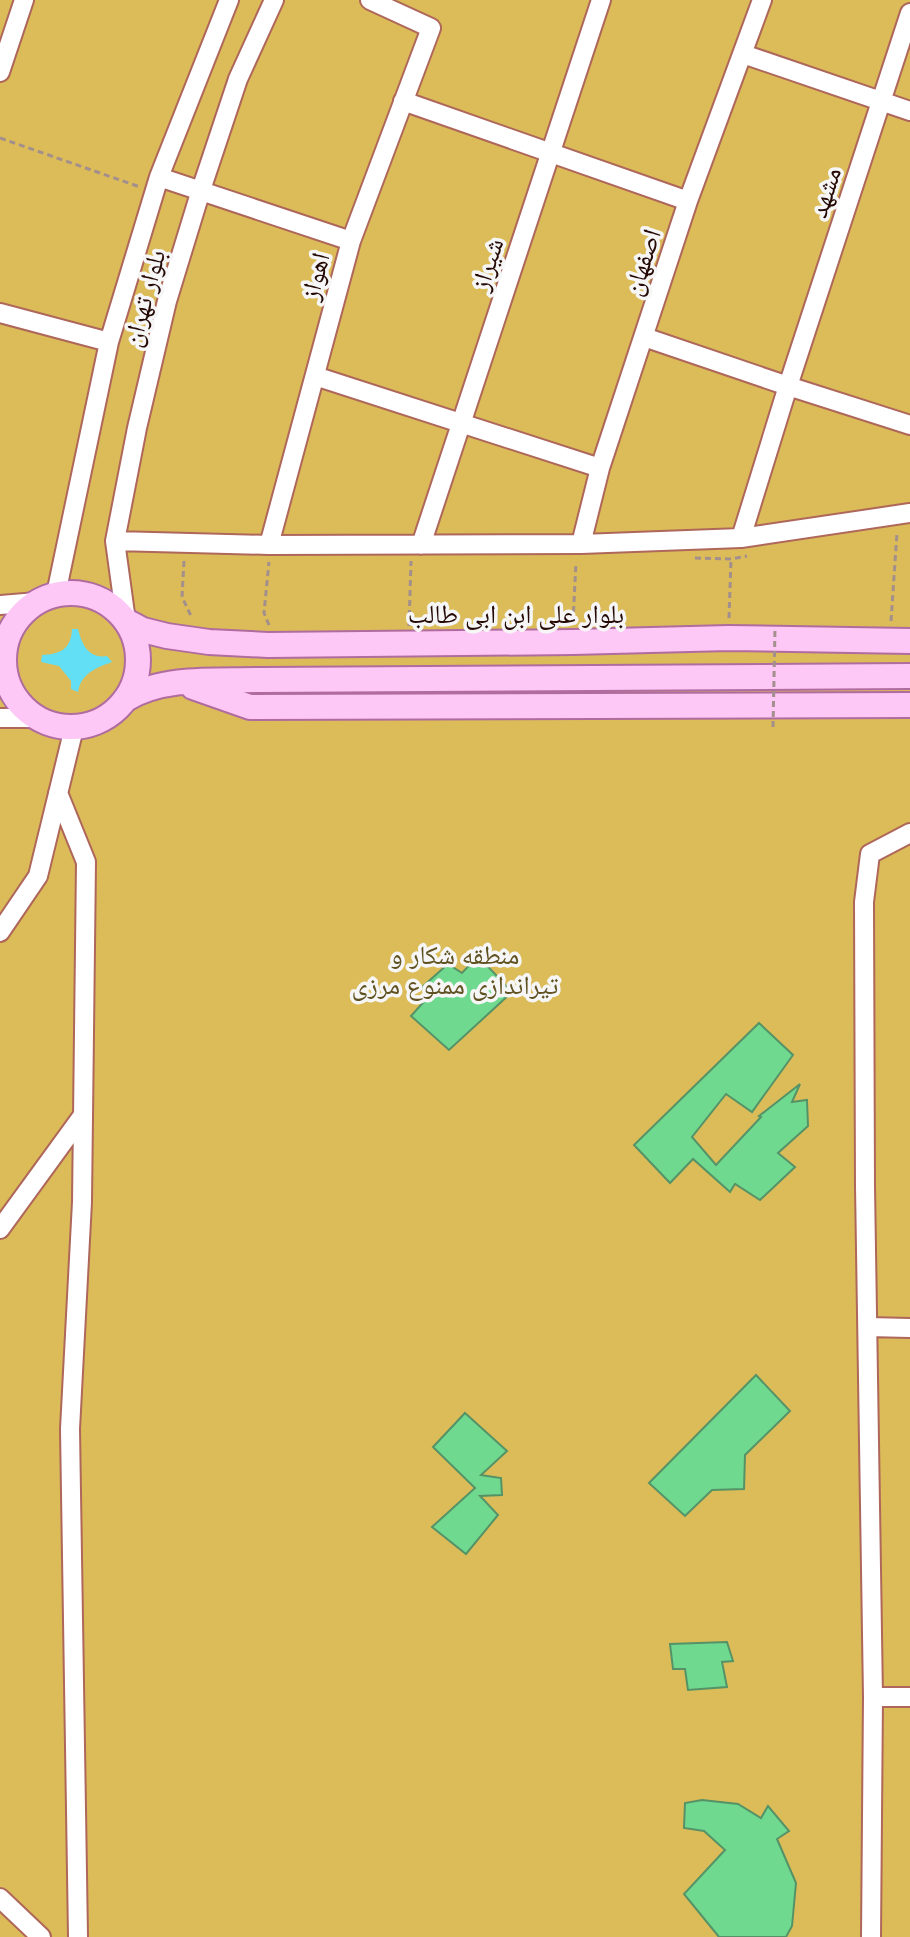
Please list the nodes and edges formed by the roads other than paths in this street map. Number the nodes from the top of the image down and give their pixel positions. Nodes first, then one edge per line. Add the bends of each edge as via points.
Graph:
1 (24, 0) edge
2 (229, 0) edge
3 (274, 0) edge
4 (370, 0) edge
5 (601, 0) edge
6 (762, 0) edge
7 (910, 13) edge
8 (743, 54) junction
9 (0, 72) edge
10 (403, 101) junction
11 (881, 101) junction
12 (910, 111) edge
13 (549, 153) junction
14 (156, 184) junction
15 (201, 190) junction
16 (688, 201) junction
17 (351, 241) junction
18 (0, 313) edge
19 (644, 337) junction
20 (109, 342) junction
21 (315, 376) junction
22 (788, 386) junction
23 (462, 422) junction
24 (910, 425) edge
25 (600, 468) junction
26 (910, 513) edge
27 (741, 538) junction
28 (115, 541) junction
29 (578, 551) junction
30 (269, 552) junction
31 (416, 552) junction
32 (23, 607) edge
33 (126, 621) junction
34 (901, 641) edge
35 (910, 676) edge
36 (180, 683) junction
37 (126, 699) junction
38 (910, 706) edge
39 (14, 710) edge
40 (74, 728) junction
41 (58, 793) junction
42 (910, 833) edge
43 (0, 932) edge
44 (83, 1115) junction
45 (0, 1229) edge
46 (868, 1327) junction
47 (910, 1328) edge
48 (873, 1697) junction
49 (910, 1697) edge
50 (0, 1898) edge
51 (41, 1937) edge
52 (78, 1937) edge
53 (871, 1937) edge

1 - 9 street
2 - 14 street, بلوار تهران
3 - 15 street, بلوار تهران via 238,79
4 - 10 street, اهواز via 431,28
5 - 13 street, شیراز
6 - 8 street, اصفهان
7 - 11 street, مشهد
8 - 11 street
8 - 16 street, اصفهان
10 - 13 street
10 - 17 street, اهواز
11 - 12 street
11 - 22 street, مشهد
13 - 16 street
13 - 23 street, شیراز
14 - 15 street
14 - 20 street, بلوار تهران
15 - 17 street
15 - 28 street, بلوار تهران via 167,301
16 - 19 street, اصفهان
17 - 21 street, اهواز
18 - 20 street
19 - 22 street
19 - 25 street, اصفهان
20 - 32 street, بلوار تهران
21 - 23 street
21 - 30 street, اهواز
22 - 24 street
22 - 27 street, مشهد
23 - 25 street
23 - 31 street, شیراز
25 - 29 street, اصفهان
26 - 27 street
27 - 29 street
28 - 30 street
28 - 33 street, بلوار تهران
29 - 31 street
30 - 31 street
32 - 33 main road via 76,593 95,597
32 - 39 main road via 4,649 3,669
33 - 34 main road, بلوار علی ابن ابی طالب via 167,636 277,645 729,638
33 - 37 main road via 138,660
35 - 36 main road
36 - 37 main road via 144,688
36 - 38 main road via 250,707
37 - 40 main road via 112,714
39 - 40 main road
40 - 41 street
41 - 43 street via 38,876
41 - 44 street via 86,862
42 - 46 street via 870,854 864,902
44 - 45 street
44 - 52 street via 70,1429
46 - 47 street
46 - 48 street
48 - 49 street
48 - 53 street
50 - 51 street

